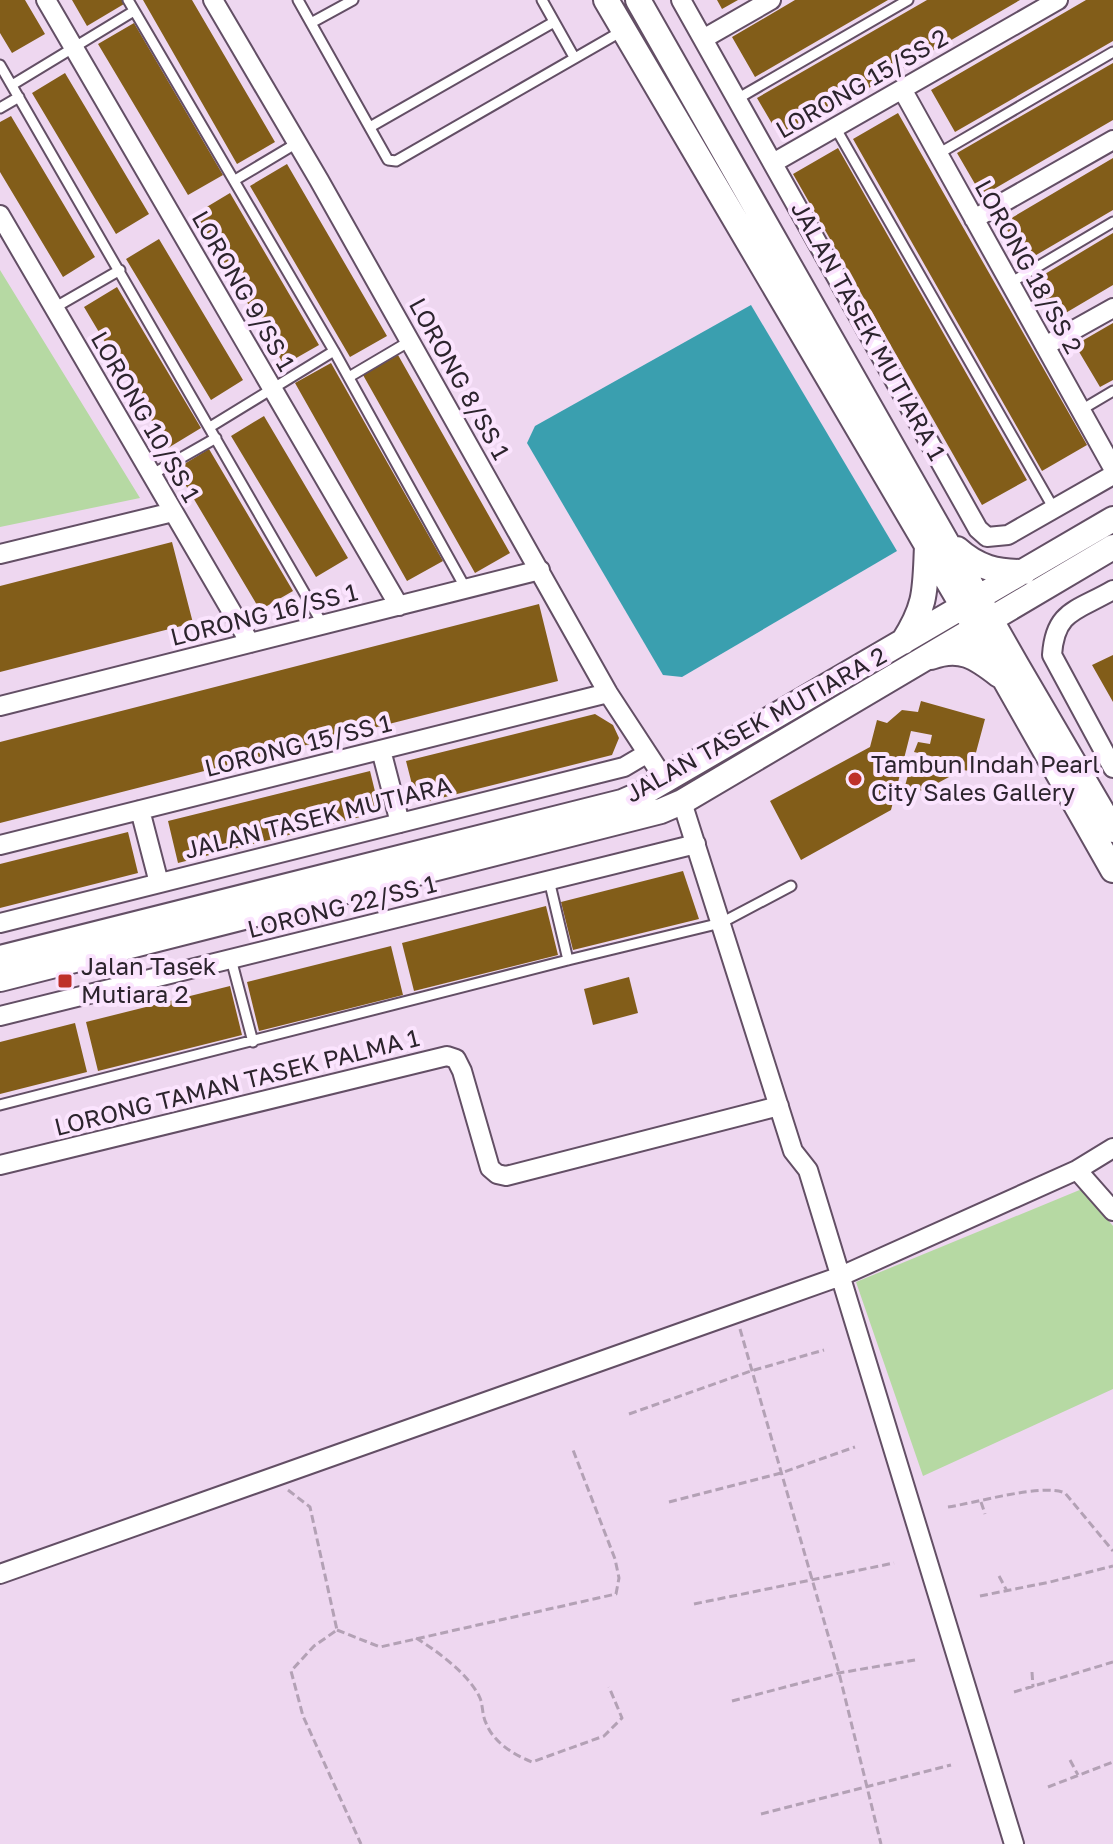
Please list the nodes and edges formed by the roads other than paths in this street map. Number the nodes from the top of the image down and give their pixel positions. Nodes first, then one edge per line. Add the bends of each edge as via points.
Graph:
1 (46, 0) edge
2 (128, 0) edge
3 (213, 0) edge
4 (298, 0) edge
5 (353, 0) edge
6 (542, 0) edge
7 (606, 0) edge
8 (638, 0) edge
9 (681, 0) edge
10 (771, 0) edge
11 (908, 0) edge
12 (1058, 0) edge
13 (134, 11) junction
14 (554, 22) junction
15 (311, 23) junction
16 (623, 30) junction
17 (703, 39) junction
18 (74, 48) junction
19 (1113, 52) edge
20 (574, 57) junction
21 (0, 65) edge
22 (12, 85) junction
23 (902, 89) junction
24 (19, 97) junction
25 (737, 99) junction
26 (0, 108) edge
27 (370, 127) junction
28 (835, 127) junction
29 (1113, 140) edge
30 (298, 143) junction
31 (938, 154) junction
32 (773, 163) junction
33 (235, 180) junction
34 (0, 215) edge
35 (974, 219) junction
36 (1113, 222) edge
37 (120, 270) junction
38 (1010, 283) junction
39 (54, 308) junction
40 (1113, 308) edge
41 (410, 341) junction
42 (1045, 346) junction
43 (334, 351) junction
44 (349, 377) junction
45 (273, 389) junction
46 (1113, 391) edge
47 (1081, 410) junction
48 (210, 427) junction
49 (216, 438) junction
50 (1113, 468) edge
51 (151, 475) junction
52 (1113, 475) edge
53 (1054, 509) junction
54 (173, 512) junction
55 (1113, 519) edge
56 (936, 541) junction
57 (1113, 547) edge
58 (0, 554) edge
59 (540, 570) junction
60 (1024, 572) junction
61 (1046, 586) junction
62 (466, 589) junction
63 (1113, 590) edge
64 (399, 606) junction
65 (977, 613) junction
66 (323, 625) junction
67 (250, 643) junction
68 (909, 653) junction
69 (1009, 671) junction
70 (608, 693) junction
71 (0, 706) edge
72 (381, 750) junction
73 (646, 754) junction
74 (1113, 768) edge
75 (665, 780) junction
76 (682, 802) junction
77 (140, 810) junction
78 (400, 823) junction
79 (1113, 830) edge
80 (696, 844) junction
81 (0, 845) edge
82 (1113, 870) edge
83 (549, 880) junction
84 (159, 883) junction
85 (791, 886) dead end
86 (0, 923) edge
87 (721, 923) junction
88 (0, 958) edge
89 (231, 959) junction
90 (568, 960) junction
91 (0, 979) edge
92 (0, 1016) edge
93 (253, 1042) junction
94 (0, 1105) edge
95 (779, 1106) junction
96 (1113, 1148) edge
97 (0, 1165) edge
98 (1077, 1170) junction
99 (1113, 1211) edge
100 (841, 1276) junction
101 (0, 1574) edge
102 (1014, 1844) edge

1 - 18 street, LORONG 9/SS 1
2 - 13 lane
3 - 30 street, LORONG 8/SS 1
4 - 15 lane
5 - 15 lane
6 - 14 lane
7 - 16 street, JALAN TASEK MUTIARA 1
8 - 56 street, JALAN TASEK MUTIARA 1
9 - 17 street, JALAN TASEK MUTIARA 1
10 - 17 street
11 - 25 lane
12 - 23 street, LORONG 15/SS 2
13 - 18 lane
13 - 33 lane
14 - 20 lane
14 - 27 lane
15 - 27 lane
16 - 20 lane
16 - 56 street, JALAN TASEK MUTIARA 1
17 - 25 street, JALAN TASEK MUTIARA 1
18 - 22 lane
18 - 45 street, LORONG 9/SS 1
19 - 31 lane
20 - 27 lane via 396,161 388,160
21 - 22 lane
22 - 24 lane
23 - 28 street, LORONG 15/SS 2
23 - 31 street, LORONG 18/SS 2
24 - 26 lane
24 - 37 lane
25 - 32 street, JALAN TASEK MUTIARA 1
28 - 32 street, LORONG 15/SS 2
28 - 53 lane
29 - 35 street
30 - 33 lane
30 - 41 street, LORONG 8/SS 1
31 - 35 street, LORONG 18/SS 2
32 - 53 street, JALAN TASEK MUTIARA 1 via 978,529 987,537 1008,535
33 - 43 lane
34 - 39 street, LORONG 10/SS 1
35 - 38 street, LORONG 18/SS 2
36 - 38 lane
37 - 39 lane
37 - 48 lane
38 - 42 street, LORONG 18/SS 2
39 - 51 street, LORONG 10/SS 1
40 - 42 street
41 - 44 lane
41 - 59 street, LORONG 8/SS 1
42 - 47 street, LORONG 18/SS 2
43 - 44 lane
43 - 45 lane
44 - 62 lane
45 - 48 lane
45 - 64 street, LORONG 9/SS 1
46 - 47 lane
47 - 50 street, LORONG 18/SS 2
48 - 49 lane
49 - 51 lane
49 - 66 lane
51 - 54 street, LORONG 10/SS 1
52 - 53 street, JALAN TASEK MUTIARA 1
54 - 58 street
54 - 67 street, LORONG 10/SS 1
55 - 60 street, JALAN TASEK MUTIARA 2
56 - 60 street via 994,571
56 - 65 street, JALAN TASEK MUTIARA 1
56 - 68 street
57 - 61 street, JALAN TASEK MUTIARA 2
59 - 62 street, LORONG 16/SS 1
59 - 70 street, LORONG 8/SS 1
60 - 65 street, JALAN TASEK MUTIARA 2
61 - 65 street, JALAN TASEK MUTIARA 2
61 - 69 street via 1017,623
62 - 64 street, LORONG 16/SS 1
63 - 74 street via 1060,620 1052,655
64 - 66 street, LORONG 16/SS 1
65 - 68 street, JALAN TASEK MUTIARA 2
65 - 69 street, JALAN TASEK MUTIARA 1
66 - 67 street, LORONG 16/SS 1
67 - 71 street, LORONG 16/SS 1
68 - 69 street via 948,651
68 - 75 street, JALAN TASEK MUTIARA 2
68 - 76 street, JALAN TASEK MUTIARA 2
69 - 79 street
69 - 82 street
70 - 72 street, LORONG 15/SS 1
70 - 73 street, LORONG 8/SS 1
72 - 77 street, LORONG 15/SS 1
72 - 78 street
73 - 75 street, LORONG 8/SS 1
73 - 78 street, JALAN TASEK MUTIARA via 624,767
75 - 88 street, JALAN TASEK MUTIARA 2 via 622,802
76 - 80 street
76 - 91 street, JALAN TASEK MUTIARA 2
77 - 81 street, LORONG 15/SS 1
77 - 84 street
78 - 84 street, JALAN TASEK MUTIARA
80 - 83 street, LORONG 22/SS 1
80 - 87 street
83 - 89 street, LORONG 22/SS 1
83 - 90 lane
84 - 86 street, JALAN TASEK MUTIARA
85 - 87 lane
87 - 90 lane
87 - 95 street
89 - 92 street, LORONG 22/SS 1
89 - 93 lane
90 - 93 lane
93 - 94 lane
95 - 97 street, LORONG TAMAN TASEK PALMA 1 via 506,1176 490,1168 462,1071 456,1059 447,1056
95 - 100 street via 793,1151 808,1170
96 - 98 street
98 - 99 street
98 - 100 street
100 - 101 street
100 - 102 street

